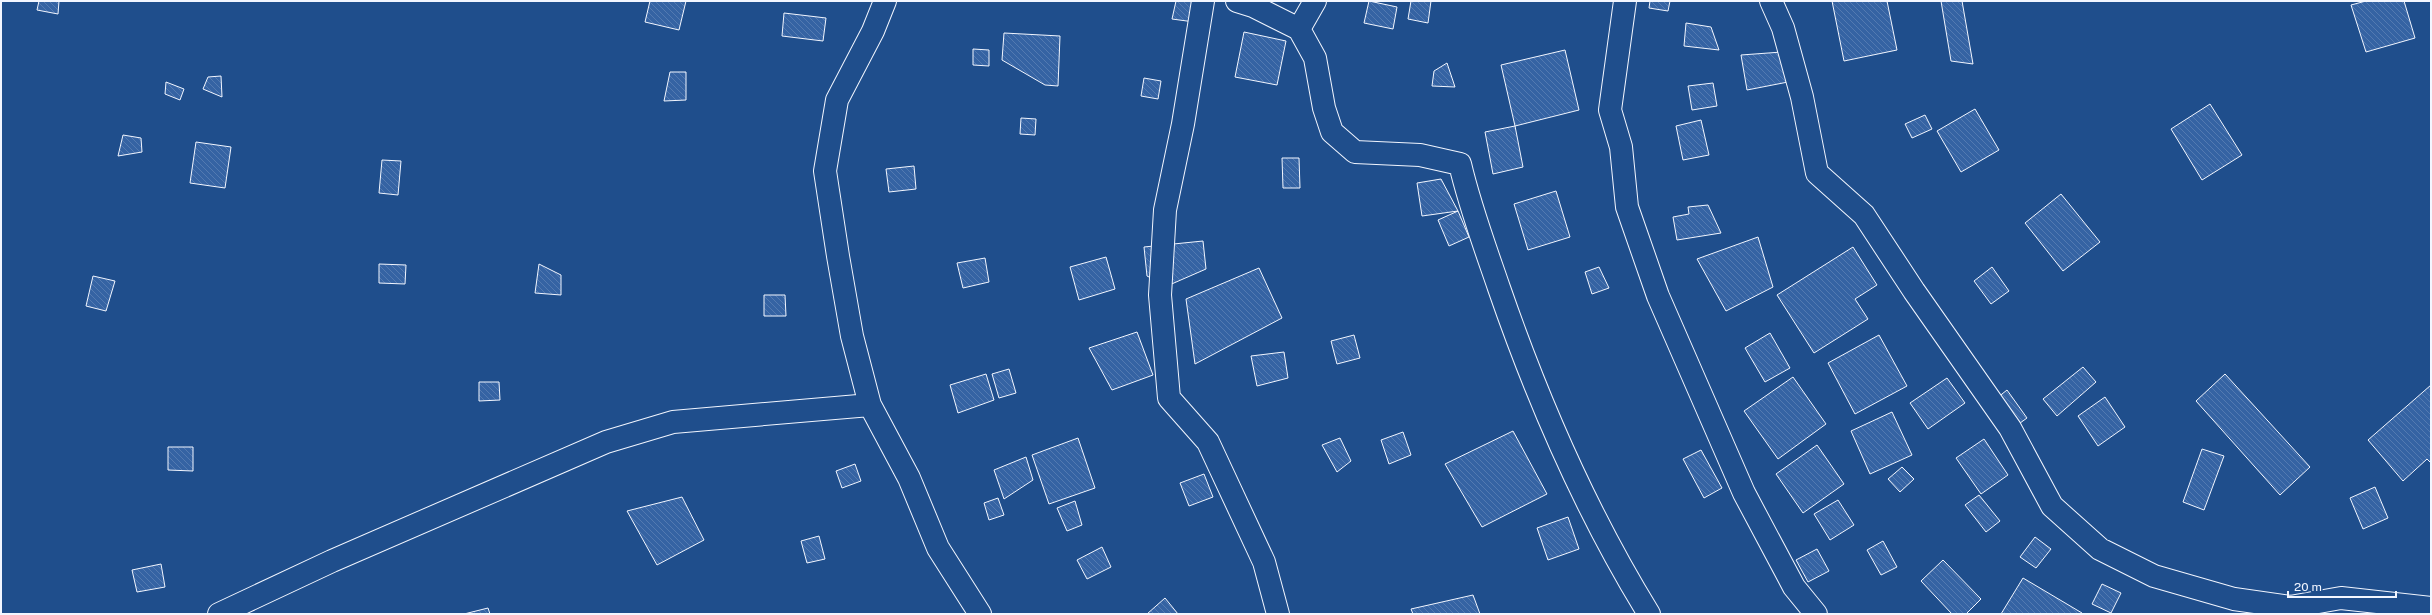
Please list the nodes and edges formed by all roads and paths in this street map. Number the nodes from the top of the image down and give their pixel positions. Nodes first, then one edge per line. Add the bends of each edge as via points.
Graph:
1 (885, 1) edge
2 (1203, 1) edge
3 (1237, 1) edge
4 (1315, 1) edge
5 (1625, 1) edge
6 (1771, 1) edge
7 (1299, 29) junction
8 (870, 405) junction
9 (2431, 608) edge
10 (219, 614) edge
11 (980, 614) edge
12 (1278, 614) edge
13 (1649, 614) edge
14 (1816, 614) edge

1 - 8 street via 873,31 837,100 825,171 852,336
2 - 12 street via 1183,124 1165,210 1160,295 1169,398 1208,442 1264,562
3 - 7 street via 1253,6
4 - 7 street
5 - 14 street via 1610,110 1621,147 1628,207 1658,296 1744,493 1794,587
6 - 9 street via 1784,28 1802,97 1817,173 1864,215 2010,428 2052,506 2100,549 2154,576 2234,599 2290,607 2340,598
7 - 13 street via 1315,58 1324,108 1332,132 1354,152 1420,155 1460,164 1469,202 1519,347 1559,446
8 - 10 street via 673,422 606,442 332,561
8 - 11 street via 909,478 938,548

